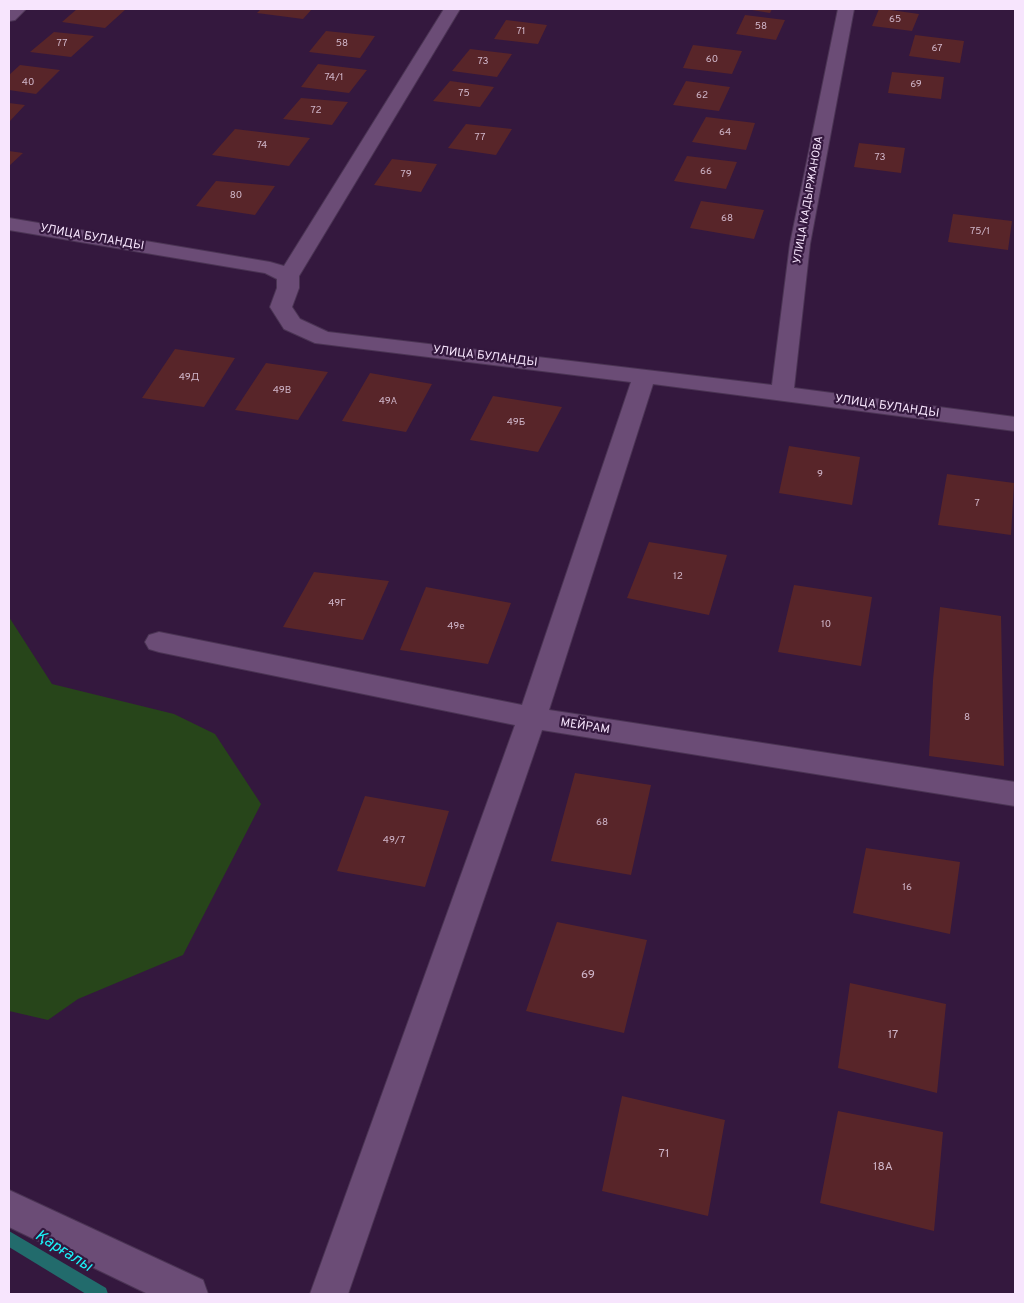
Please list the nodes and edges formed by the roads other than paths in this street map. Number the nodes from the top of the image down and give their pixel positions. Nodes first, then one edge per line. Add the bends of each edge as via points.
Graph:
1 (18, 9) edge
2 (452, 9) edge
3 (846, 9) edge
4 (9, 16) edge
5 (9, 224) edge
6 (288, 276) junction
7 (644, 377) junction
8 (782, 393) junction
9 (1015, 424) edge
10 (159, 642) dead end
11 (532, 718) junction
12 (1015, 794) edge
13 (9, 1208) edge
14 (189, 1294) edge
15 (329, 1294) edge

1 - 4 street
2 - 6 street
3 - 8 street, УЛИЦА КАДЫРЖАНОВА via 800,244
5 - 6 street, УЛИЦА БУЛАНДЫ via 270,268
6 - 7 street, УЛИЦА БУЛАНДЫ via 288,288 281,307 292,324 323,338
7 - 8 street, УЛИЦА БУЛАНДЫ
7 - 11 street
8 - 9 street, УЛИЦА БУЛАНДЫ
10 - 11 street, МЕЙРАМ
11 - 12 street, МЕЙРАМ
11 - 15 street
13 - 14 street

